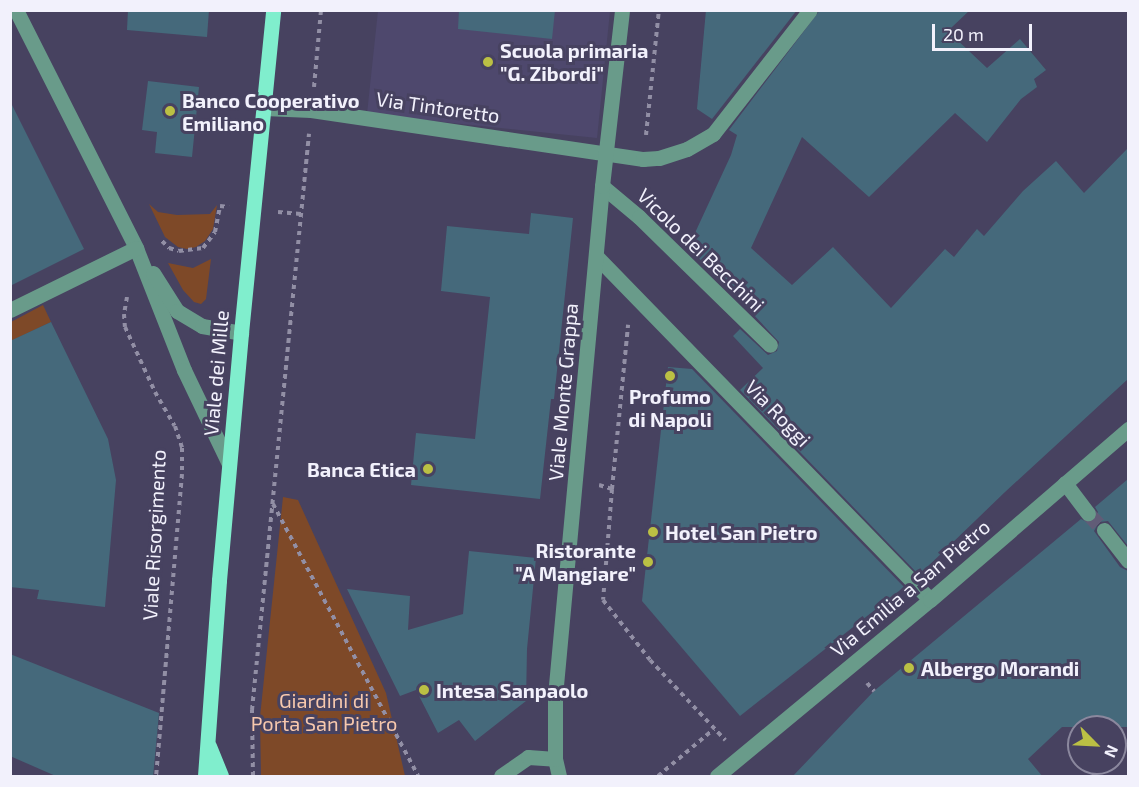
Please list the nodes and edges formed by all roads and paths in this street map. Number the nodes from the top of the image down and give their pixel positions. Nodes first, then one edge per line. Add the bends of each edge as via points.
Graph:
1 (16, 10) edge
2 (273, 10) edge
3 (321, 10) edge
4 (622, 10) edge
5 (810, 10) edge
6 (264, 108) junction
7 (311, 110) junction
8 (606, 154) junction
9 (602, 186) junction
10 (220, 206) dead end
11 (160, 238) dead end
12 (136, 248) junction
13 (596, 256) junction
14 (117, 259) junction
15 (10, 310) edge
16 (241, 333) junction
17 (770, 345) dead end
18 (1128, 429) edge
19 (229, 464) junction
20 (576, 476) junction
21 (1065, 483) junction
22 (273, 504) junction
23 (1088, 513) tunnel mouth
24 (1104, 530) tunnel mouth
25 (1128, 561) edge
26 (930, 600) junction
27 (207, 739) junction
28 (555, 759) junction
29 (156, 777) edge
30 (205, 777) edge
31 (221, 777) edge
32 (253, 777) edge
33 (418, 777) edge
34 (501, 777) edge
35 (560, 777) edge
36 (658, 777) edge
37 (717, 777) edge

1 - 12 street
2 - 6 main road, Viale dei Mille
3 - 7 path
4 - 8 street, Viale Monte Grappa
5 - 8 street, Via Tintoretto via 713,134 687,149 659,158
6 - 7 street, Via Tintoretto
6 - 16 main road, Viale dei Mille
7 - 8 street, Via Tintoretto
7 - 22 path
8 - 9 street, Viale Monte Grappa
9 - 13 street, Viale Monte Grappa
9 - 17 street, Vicolo dei Becchini
10 - 11 path via 215,232 203,248 179,251 169,248
12 - 14 street
12 - 16 street via 177,311 202,326
12 - 19 street via 184,370
13 - 20 street, Viale Monte Grappa
13 - 26 street, Via Roggi
14 - 15 street
14 - 29 path, Viale Risorgimento via 128,286 126,327 182,448
16 - 19 main road, Viale dei Mille
18 - 21 street, Via Emilia a San Pietro
19 - 27 main road, Viale dei Mille
20 - 28 street, Viale Monte Grappa via 555,696
20 - 36 path via 612,489 603,600 650,660 714,729
21 - 23 street
21 - 26 street, Via Emilia a San Pietro
22 - 32 path via 252,710
22 - 33 path
24 - 25 street
26 - 37 street, Via Emilia a San Pietro
27 - 30 main road, Viale dei Mille
27 - 31 main road, Viale dei Mille
28 - 34 street via 528,757
28 - 35 street, Viale Monte Grappa

